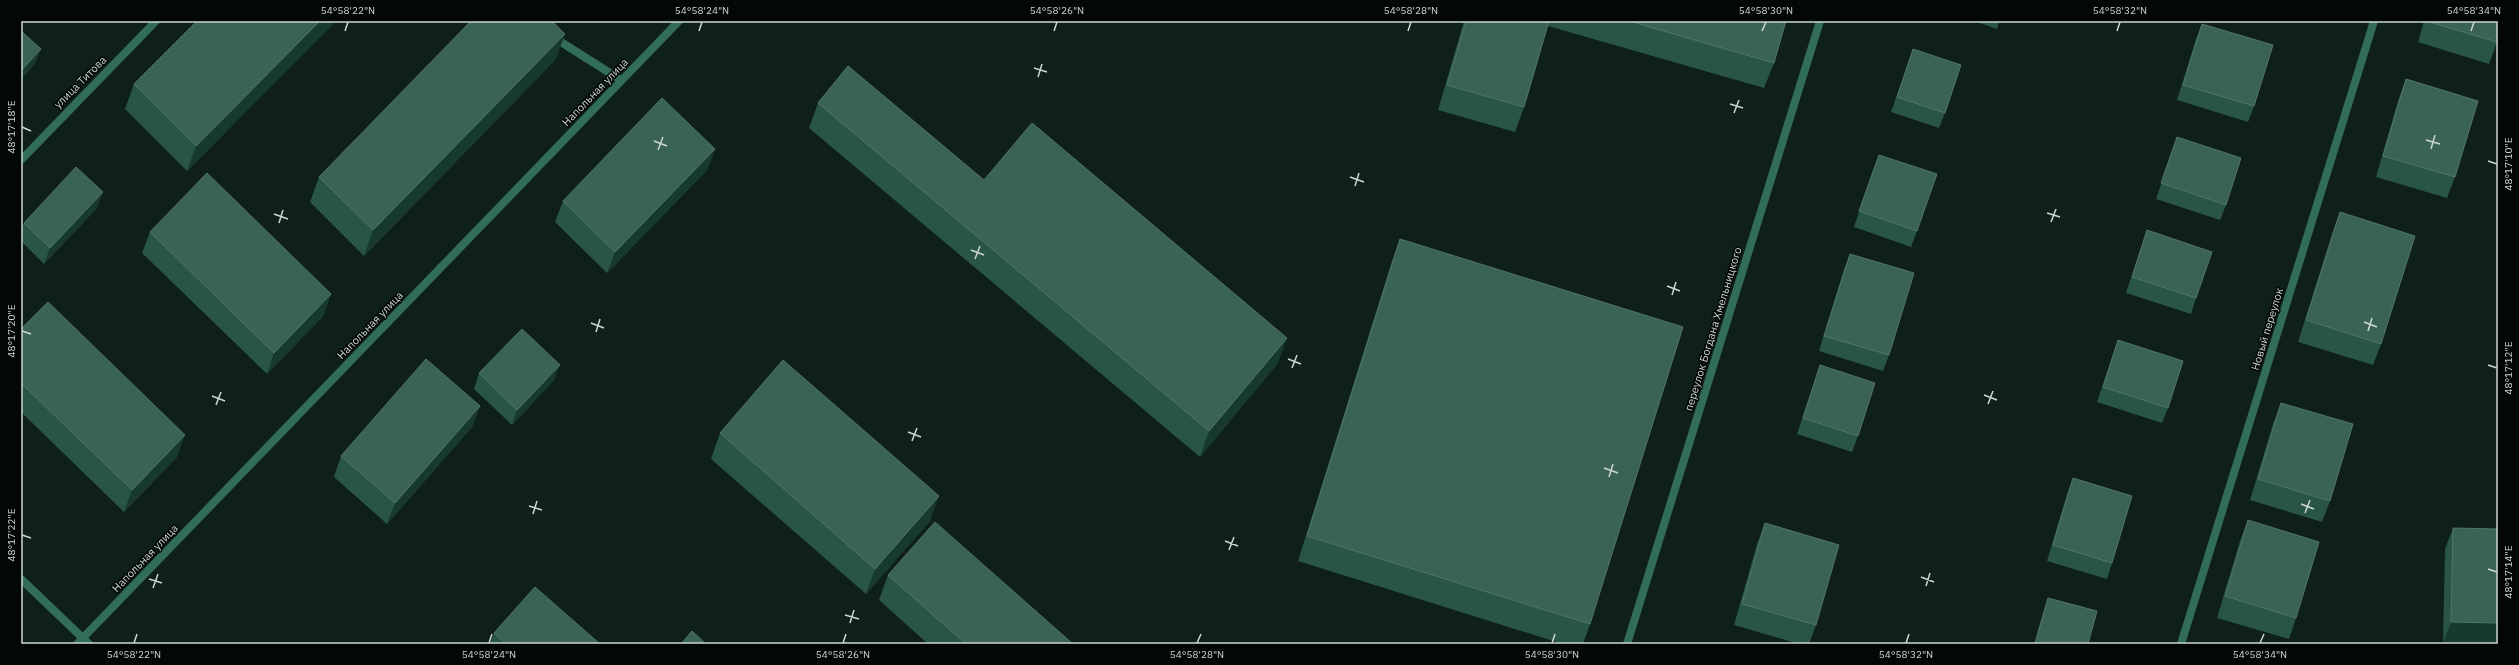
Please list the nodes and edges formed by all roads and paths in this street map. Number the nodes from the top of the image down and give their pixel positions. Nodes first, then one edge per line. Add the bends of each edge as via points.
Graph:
1 (156, 21) edge
2 (679, 21) edge
3 (1820, 21) edge
4 (2374, 21) edge
5 (548, 34) edge
6 (622, 80) junction
7 (21, 160) edge
8 (21, 579) edge
9 (83, 642) edge
10 (1627, 644) edge
11 (2180, 644) edge

1 - 7 street, улица Титова
2 - 6 street, Напольная улица
3 - 10 street, переулок Богдана Хмельницкого
4 - 11 street, Новый переулок
5 - 6 street
6 - 9 street, Напольная улица
8 - 9 street

